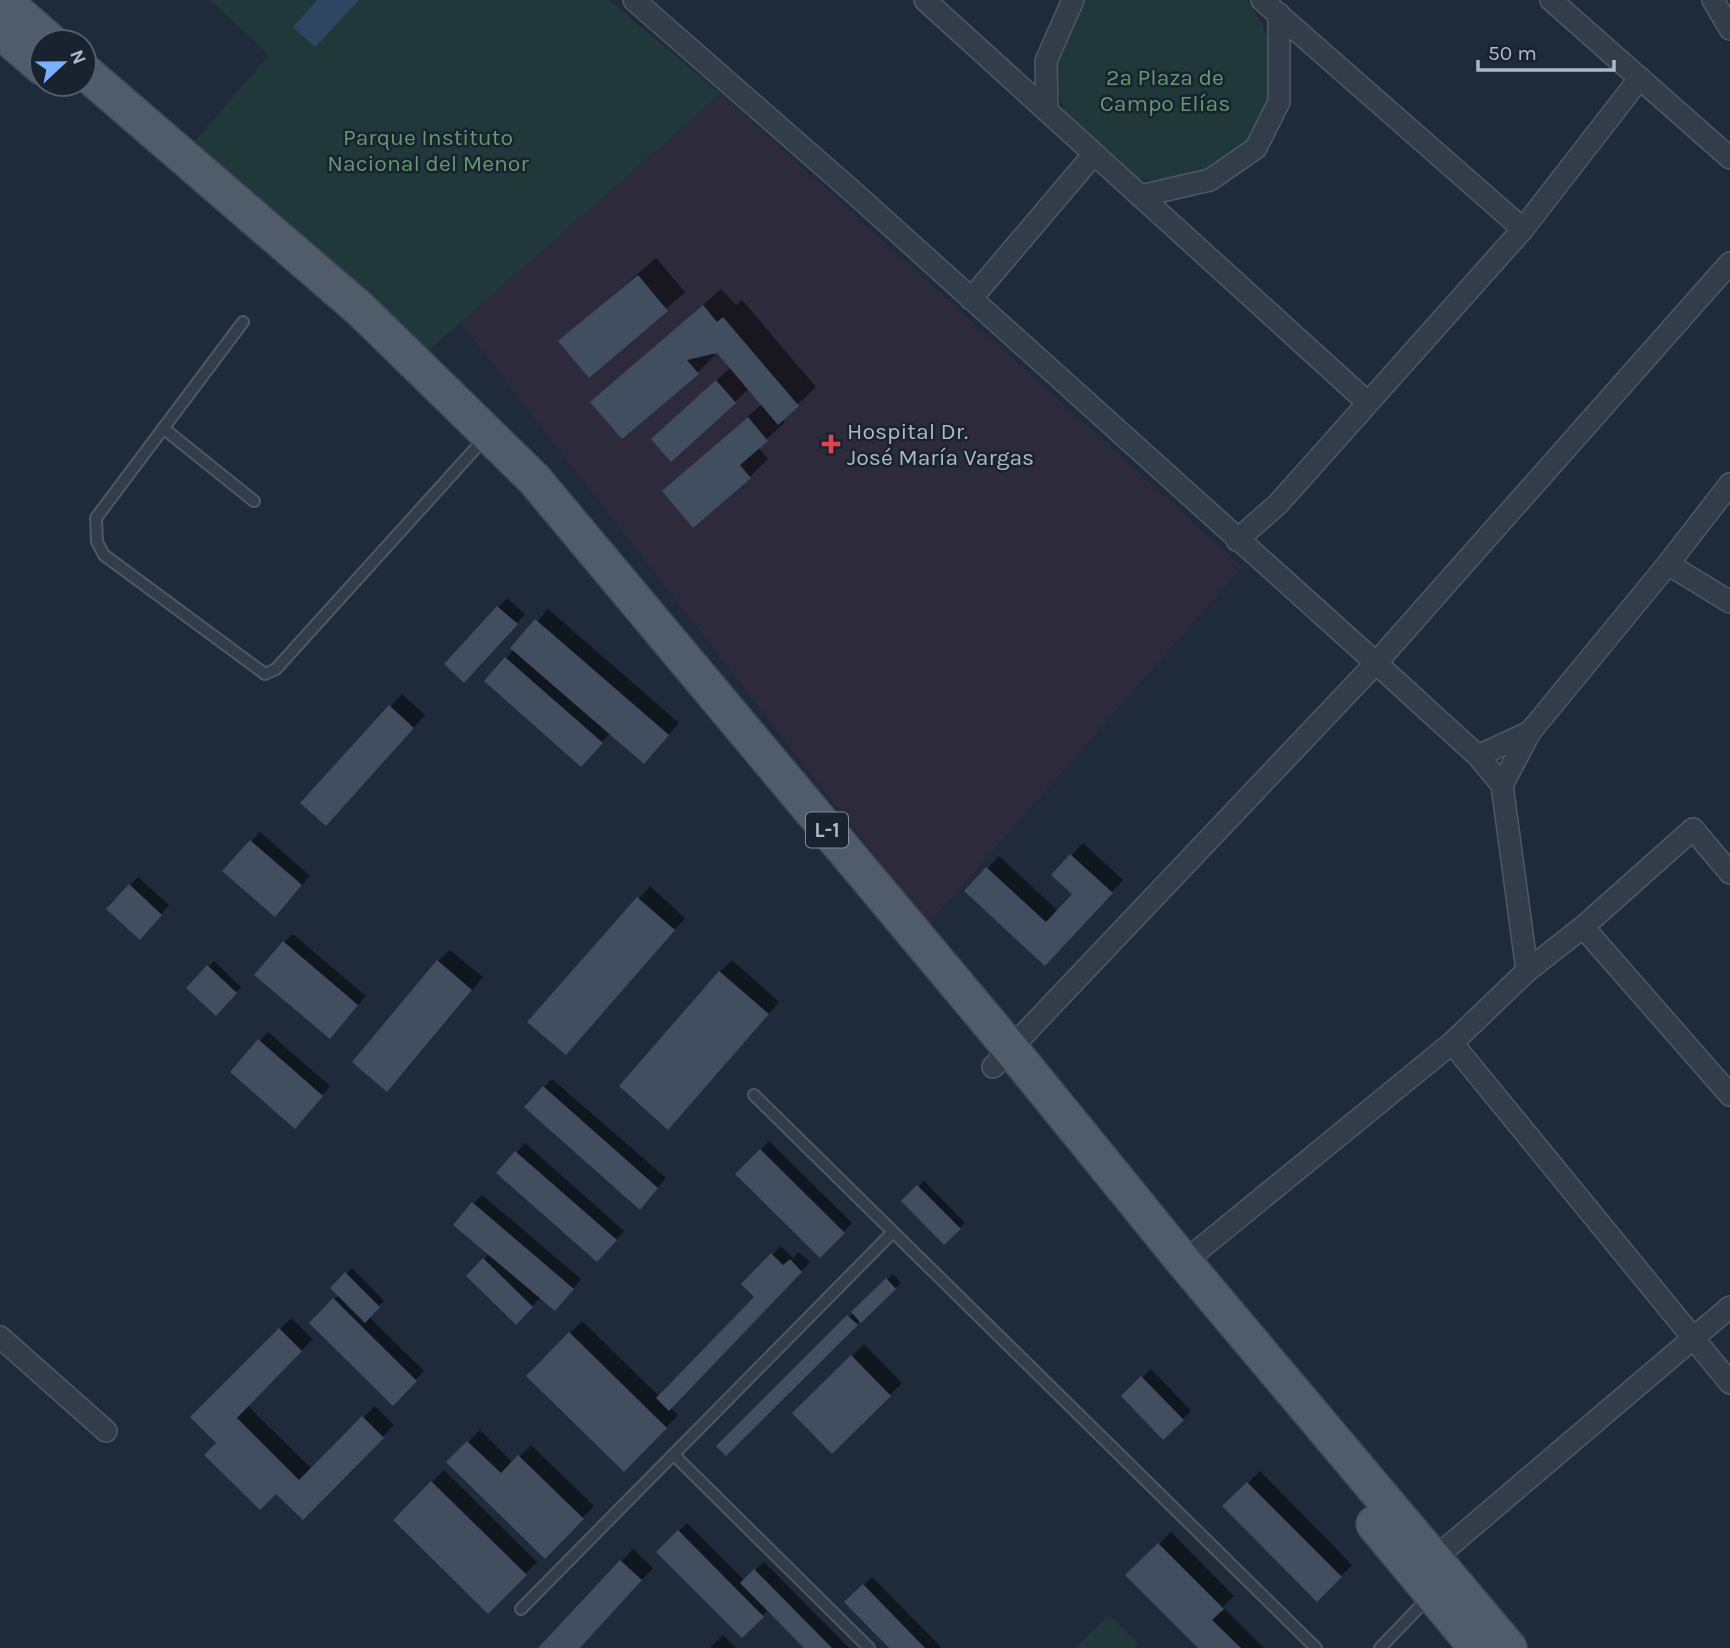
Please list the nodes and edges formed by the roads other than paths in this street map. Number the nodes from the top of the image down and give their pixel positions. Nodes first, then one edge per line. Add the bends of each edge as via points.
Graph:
1 (3, 0) edge
2 (635, 0) edge
3 (925, 0) edge
4 (1073, 0) edge
5 (1262, 0) edge
6 (1551, 0) edge
7 (1713, 0) edge
8 (1279, 15) junction
9 (35, 28) edge
10 (1730, 29) edge
11 (0, 31) edge
12 (28, 55) edge
13 (1640, 78) junction
14 (98, 83) edge
15 (79, 98) edge
16 (1047, 111) junction
17 (1094, 154) junction
18 (1730, 158) edge
19 (1140, 196) junction
20 (1524, 229) junction
21 (1730, 262) edge
22 (971, 299) junction
23 (243, 322) dead end
24 (1367, 402) junction
25 (163, 428) junction
26 (475, 449) junction
27 (1730, 484) edge
28 (254, 501) dead end
29 (1237, 540) junction
30 (1668, 564) junction
31 (1730, 602) edge
32 (1376, 663) junction
33 (1530, 732) junction
34 (1478, 756) junction
35 (1502, 785) junction
36 (1730, 873) edge
37 (1583, 927) junction
38 (1527, 971) junction
39 (1452, 1043) junction
40 (1002, 1058) junction
41 (754, 1094) dead end
42 (1730, 1095) edge
43 (893, 1232) junction
44 (1184, 1262) junction
45 (1730, 1307) edge
46 (0, 1337) edge
47 (1692, 1338) junction
48 (1730, 1383) edge
49 (106, 1431) dead end
50 (674, 1455) junction
51 (1434, 1558) junction
52 (1433, 1594) junction
53 (521, 1609) dead end
54 (869, 1648) edge
55 (1316, 1648) edge
56 (1380, 1648) edge
57 (1477, 1648) edge
58 (1509, 1648) edge

1 - 9 main road
2 - 22 street
3 - 16 street
4 - 16 street via 1046,61
5 - 8 street
6 - 13 street
7 - 10 street
8 - 19 street via 1279,102 1256,148 1210,180
8 - 20 street
11 - 12 main road
13 - 18 street
13 - 20 street
14 - 40 main road, L-1 via 360,309 534,479
15 - 26 main road, L-1 via 344,322
16 - 17 street
17 - 19 street
17 - 22 street
19 - 24 street
20 - 24 street
21 - 32 street
22 - 29 street
23 - 25 lane
24 - 29 street via 1278,504
25 - 26 lane via 96,518 97,542 104,555 265,674 276,669
25 - 28 lane
26 - 40 main road, L-1
27 - 30 street
29 - 32 street
30 - 31 street
30 - 33 street
32 - 34 street
32 - 40 street
33 - 34 street
33 - 35 street
34 - 35 street
35 - 38 street
36 - 37 street via 1693,829
37 - 38 street
37 - 42 street
38 - 39 street
39 - 44 street
39 - 47 street
40 - 44 main road, L-1
40 - 52 main road, L-1
41 - 43 lane
43 - 50 lane
43 - 55 lane
44 - 51 main road, L-1
45 - 47 street
46 - 49 street
47 - 48 street
47 - 51 street
50 - 53 lane
50 - 54 lane
51 - 58 main road, L-1
52 - 56 lane
52 - 57 main road, L-1

